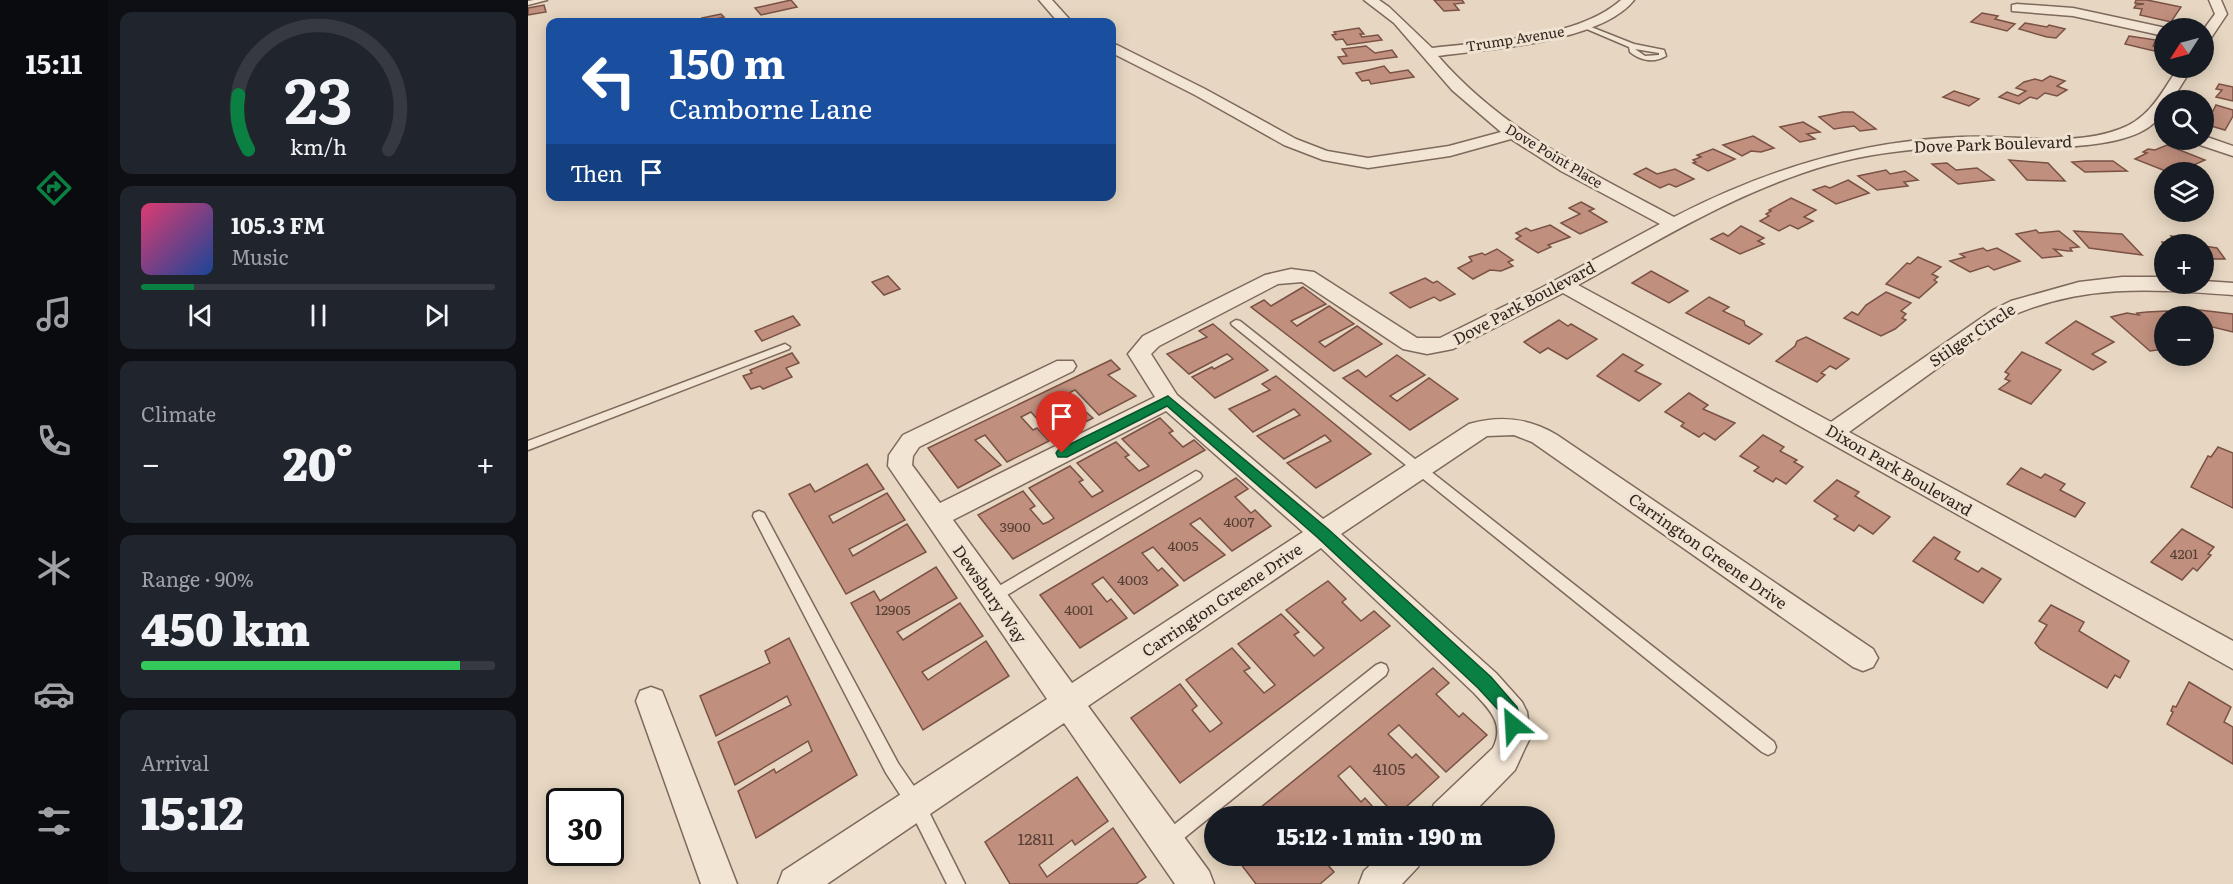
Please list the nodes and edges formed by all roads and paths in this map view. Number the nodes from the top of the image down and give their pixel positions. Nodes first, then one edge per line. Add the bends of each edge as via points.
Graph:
1 (544, 0) edge
2 (1045, 0) edge
3 (1370, 0) edge
4 (1628, 0) edge
5 (2215, 0) edge
6 (528, 3) edge
7 (2017, 8) dead end
8 (2227, 15) edge
9 (1061, 18) edge
10 (1584, 26) junction
11 (2214, 29) edge
12 (2154, 30) edge
13 (1632, 46) dead end
14 (1116, 50) edge
15 (1429, 52) junction
16 (2178, 78) edge
17 (2145, 123) junction
18 (2154, 125) edge
19 (1514, 133) junction
20 (2214, 145) edge
21 (2233, 151) edge
22 (1672, 223) junction
23 (2154, 284) edge
24 (1564, 285) junction
25 (2214, 288) edge
26 (2233, 290) edge
27 (1236, 323) dead end
28 (785, 347) dead end
29 (1065, 366) dead end
30 (1168, 400) junction
31 (1834, 432) junction
32 (528, 446) edge
33 (1418, 468) junction
34 (1196, 476) dead end
35 (759, 516) dead end
36 (936, 517) junction
37 (1322, 533) junction
38 (992, 597) junction
39 (2233, 656) edge
40 (1863, 658) dead end
41 (1381, 670) dead end
42 (651, 701) dead end
43 (1066, 704) junction
44 (1768, 747) dead end
45 (916, 804) junction
46 (1456, 806) edge
47 (1166, 841) junction
48 (1395, 866) edge
49 (719, 884) edge
50 (796, 884) edge
51 (956, 884) edge
52 (1196, 884) edge
53 (1377, 884) edge

1 - 6 lane
2 - 9 street
3 - 15 street, Dove Point Place via 1396,17
4 - 10 street, Trump Avenue via 1616,11
5 - 8 street
7 - 12 street via 2073,12
8 - 11 street
10 - 13 lane
10 - 15 street, Trump Avenue via 1545,36
14 - 19 street via 1290,142 1323,155 1368,163 1405,159
15 - 19 street, Dove Point Place via 1469,98
16 - 17 street
17 - 18 street
17 - 22 street, Dove Park Boulevard via 2117,135 2077,141 1948,142 1836,158 1762,180
19 - 22 street, Dove Point Place
20 - 21 street
22 - 24 street, Dove Park Boulevard
23 - 31 street, Stilger Circle via 2083,288 2024,301
24 - 30 street, Dove Park Boulevard via 1445,344 1427,347 1398,338 1307,276 1272,279 1151,341 1139,354
24 - 31 street, Dixon Park Boulevard
25 - 26 street, Stilger Circle
27 - 33 lane
28 - 32 lane
29 - 36 street, Dewsbury Way via 911,441 901,455 900,466
30 - 36 street
30 - 37 street, Dove Park Boulevard
31 - 39 street, Dixon Park Boulevard
33 - 37 street, Carrington Greene Drive
33 - 40 street, Carrington Greene Drive via 1477,430 1513,425 1534,431
33 - 44 lane
34 - 38 lane
35 - 45 lane via 892,768
36 - 38 street, Dewsbury Way
37 - 43 street, Carrington Greene Drive
37 - 46 street, Dove Park Boulevard via 1485,683 1511,712 1514,738 1504,759
38 - 43 street, Dewsbury Way
41 - 47 lane
42 - 49 street
43 - 45 street, Carrington Greene Drive
43 - 47 street, Dewsbury Way
45 - 50 street, Carrington Greene Drive
45 - 51 lane
47 - 52 street, Dewsbury Way
48 - 53 street

